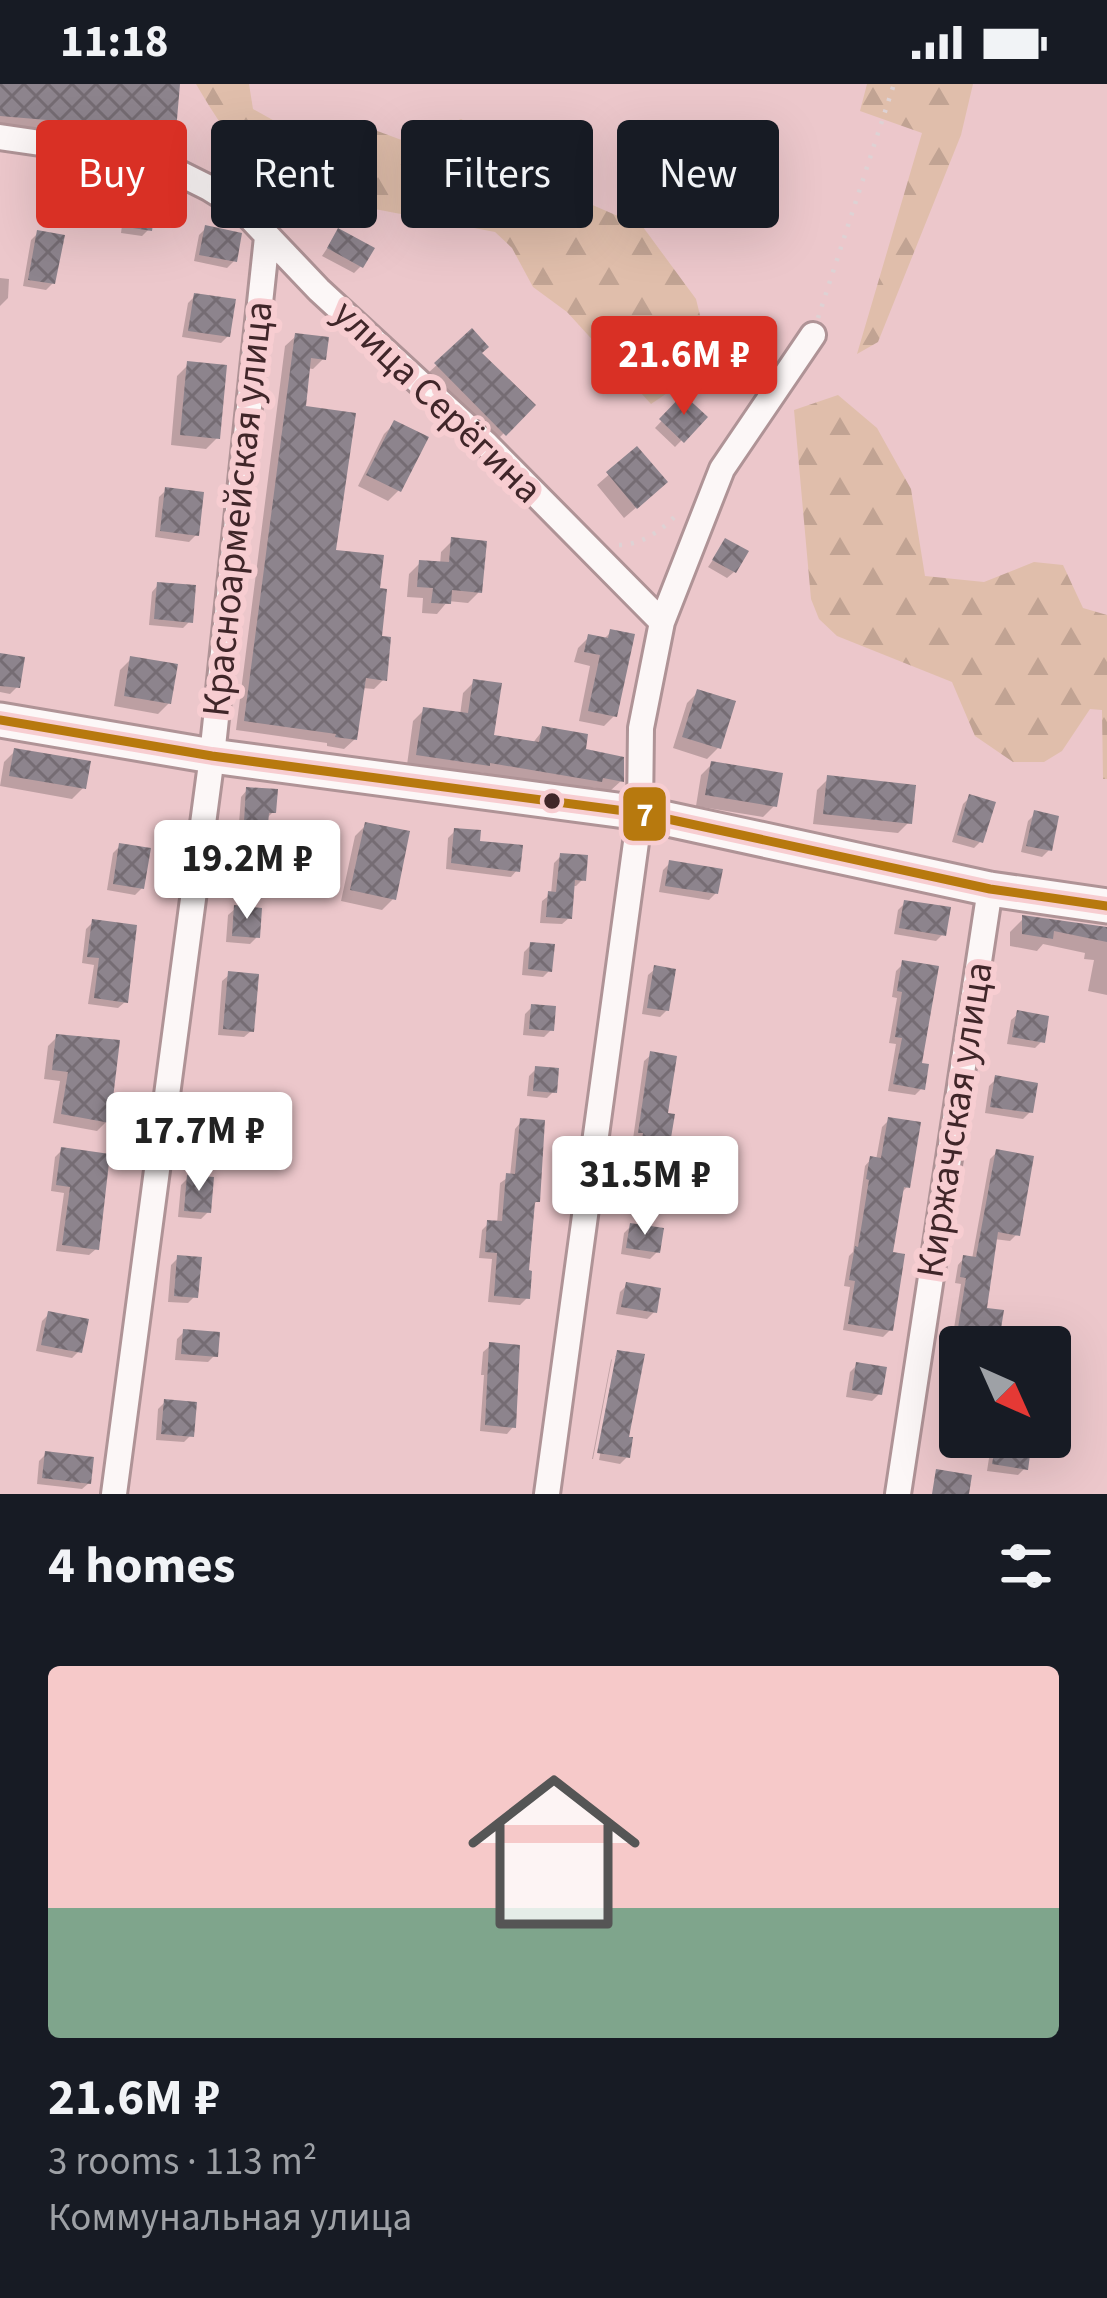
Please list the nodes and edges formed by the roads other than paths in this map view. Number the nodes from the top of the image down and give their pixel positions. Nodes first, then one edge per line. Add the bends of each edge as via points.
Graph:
1 (0, 137) edge
2 (267, 237) junction
3 (813, 335) road end
4 (662, 622) junction
5 (0, 720) edge
6 (212, 755) junction
7 (640, 813) junction
8 (990, 889) junction
9 (1107, 906) edge
10 (114, 1494) edge
11 (548, 1494) edge
12 (898, 1494) edge

1 - 2 street, улица Серёгина via 151,159 241,208
2 - 4 street, улица Серёгина
2 - 6 street, Красноармейская улица
3 - 4 street via 722,469
4 - 7 street via 641,728
5 - 6 street
6 - 7 street
6 - 10 street, Красноармейская улица
7 - 8 street
7 - 11 street
8 - 9 street
8 - 12 street, Киржачская улица

